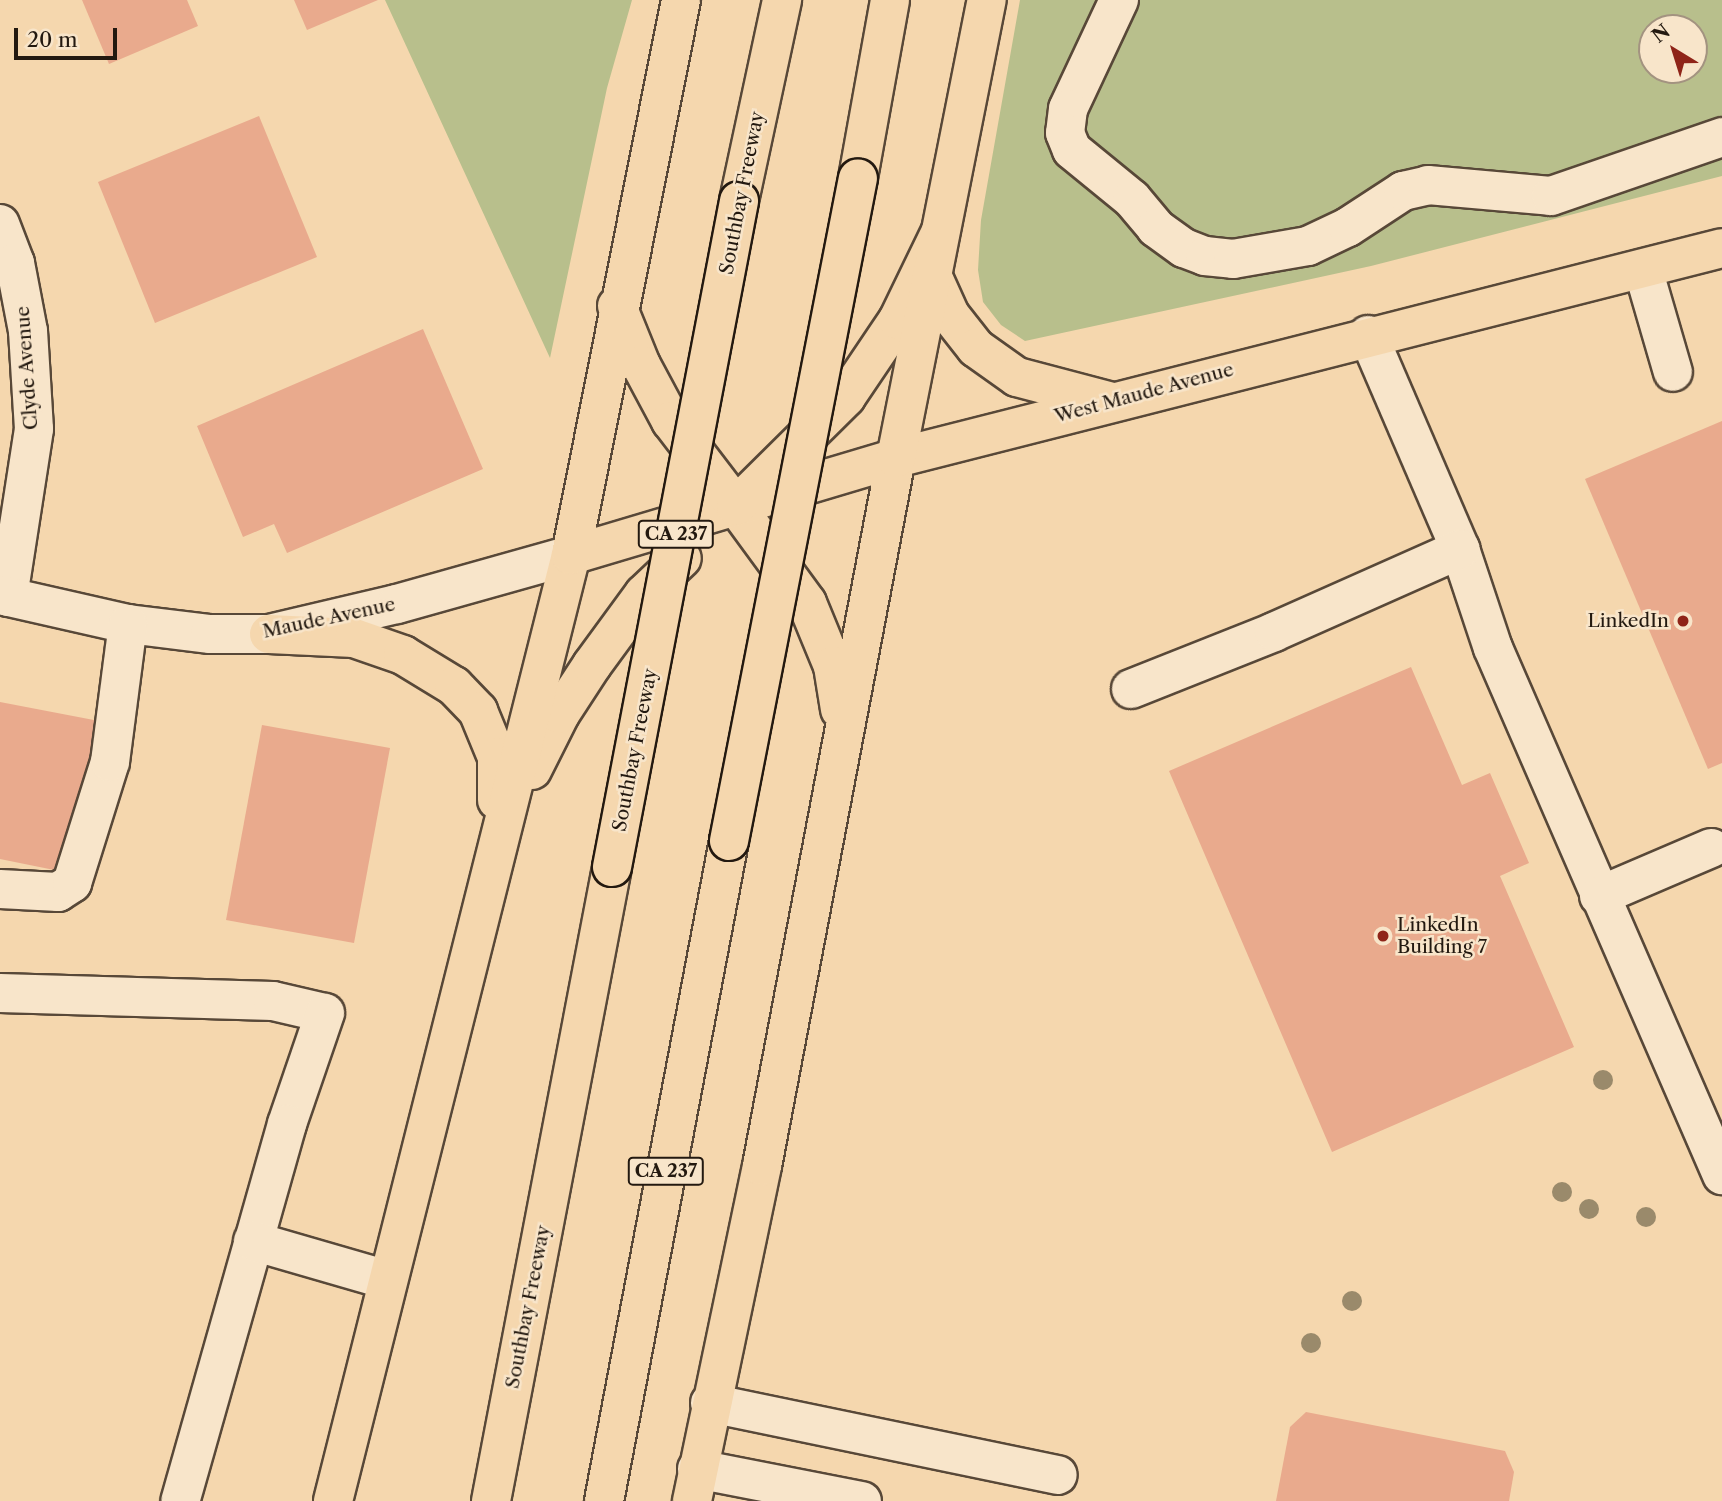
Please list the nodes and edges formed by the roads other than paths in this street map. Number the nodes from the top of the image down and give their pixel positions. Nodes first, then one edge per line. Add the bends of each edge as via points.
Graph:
1 (681, 0) edge
2 (782, 0) edge
3 (890, 0) edge
4 (987, 0) edge
5 (1119, 0) edge
6 (1722, 137) edge
7 (0, 224) edge
8 (940, 233) junction
9 (1722, 248) edge
10 (1643, 269) junction
11 (932, 275) junction
12 (617, 306) junction
13 (1368, 335) junction
14 (1673, 372) dead end
15 (1112, 402) junction
16 (896, 458) junction
17 (736, 506) junction
18 (1460, 550) junction
19 (571, 555) junction
20 (4, 596) edge
21 (128, 624) junction
22 (269, 634) junction
23 (1131, 689) dead end
24 (844, 732) junction
25 (497, 841) junction
26 (1711, 848) dead end
27 (0, 889) edge
28 (1599, 896) junction
29 (0, 993) edge
30 (1722, 1175) edge
31 (253, 1241) junction
32 (387, 1280) junction
33 (710, 1403) junction
34 (1058, 1475) dead end
35 (695, 1485) edge
36 (180, 1501) edge
37 (333, 1501) edge
38 (491, 1501) edge
39 (604, 1501) edge
40 (862, 1501) edge

1 - 12 main road
2 - 38 main road, Southbay Freeway / CA 237, bridge
3 - 39 main road, CA 237, bridge
4 - 8 main road
5 - 6 street via 1068,109 1065,134 1072,150 1132,199 1156,228 1205,256 1233,259 1308,246 1348,227 1403,191 1428,185 1551,196
7 - 20 street, Clyde Avenue via 15,263 28,331 34,429
8 - 11 main road
8 - 17 main road via 898,320 846,397
9 - 10 main road, West Maude Avenue
10 - 13 main road, West Maude Avenue
10 - 14 street
11 - 15 main road via 950,315 976,348 1017,377
11 - 16 main road
12 - 17 main road via 671,421
12 - 19 main road
13 - 15 main road, West Maude Avenue
13 - 18 street
15 - 16 main road, West Maude Avenue
16 - 17 main road, West Maude Avenue
16 - 24 main road
17 - 19 main road, West Maude Avenue
17 - 24 main road via 807,603 833,666
17 - 25 main road via 644,594 598,657 560,714
18 - 23 street
18 - 28 street via 1493,648
19 - 22 street, Maude Avenue
19 - 25 main road
20 - 21 street, Maude Avenue
21 - 22 street, Maude Avenue via 210,634
21 - 27 street via 110,762 72,883 58,892
22 - 25 main road via 354,638 403,655 454,687 478,711 497,757
24 - 33 main road via 762,1166
25 - 32 main road
26 - 28 street
28 - 30 street
29 - 31 street via 274,1001 325,1013
31 - 32 street
31 - 36 street
32 - 37 main road
33 - 34 street
33 - 35 main road
35 - 40 street

